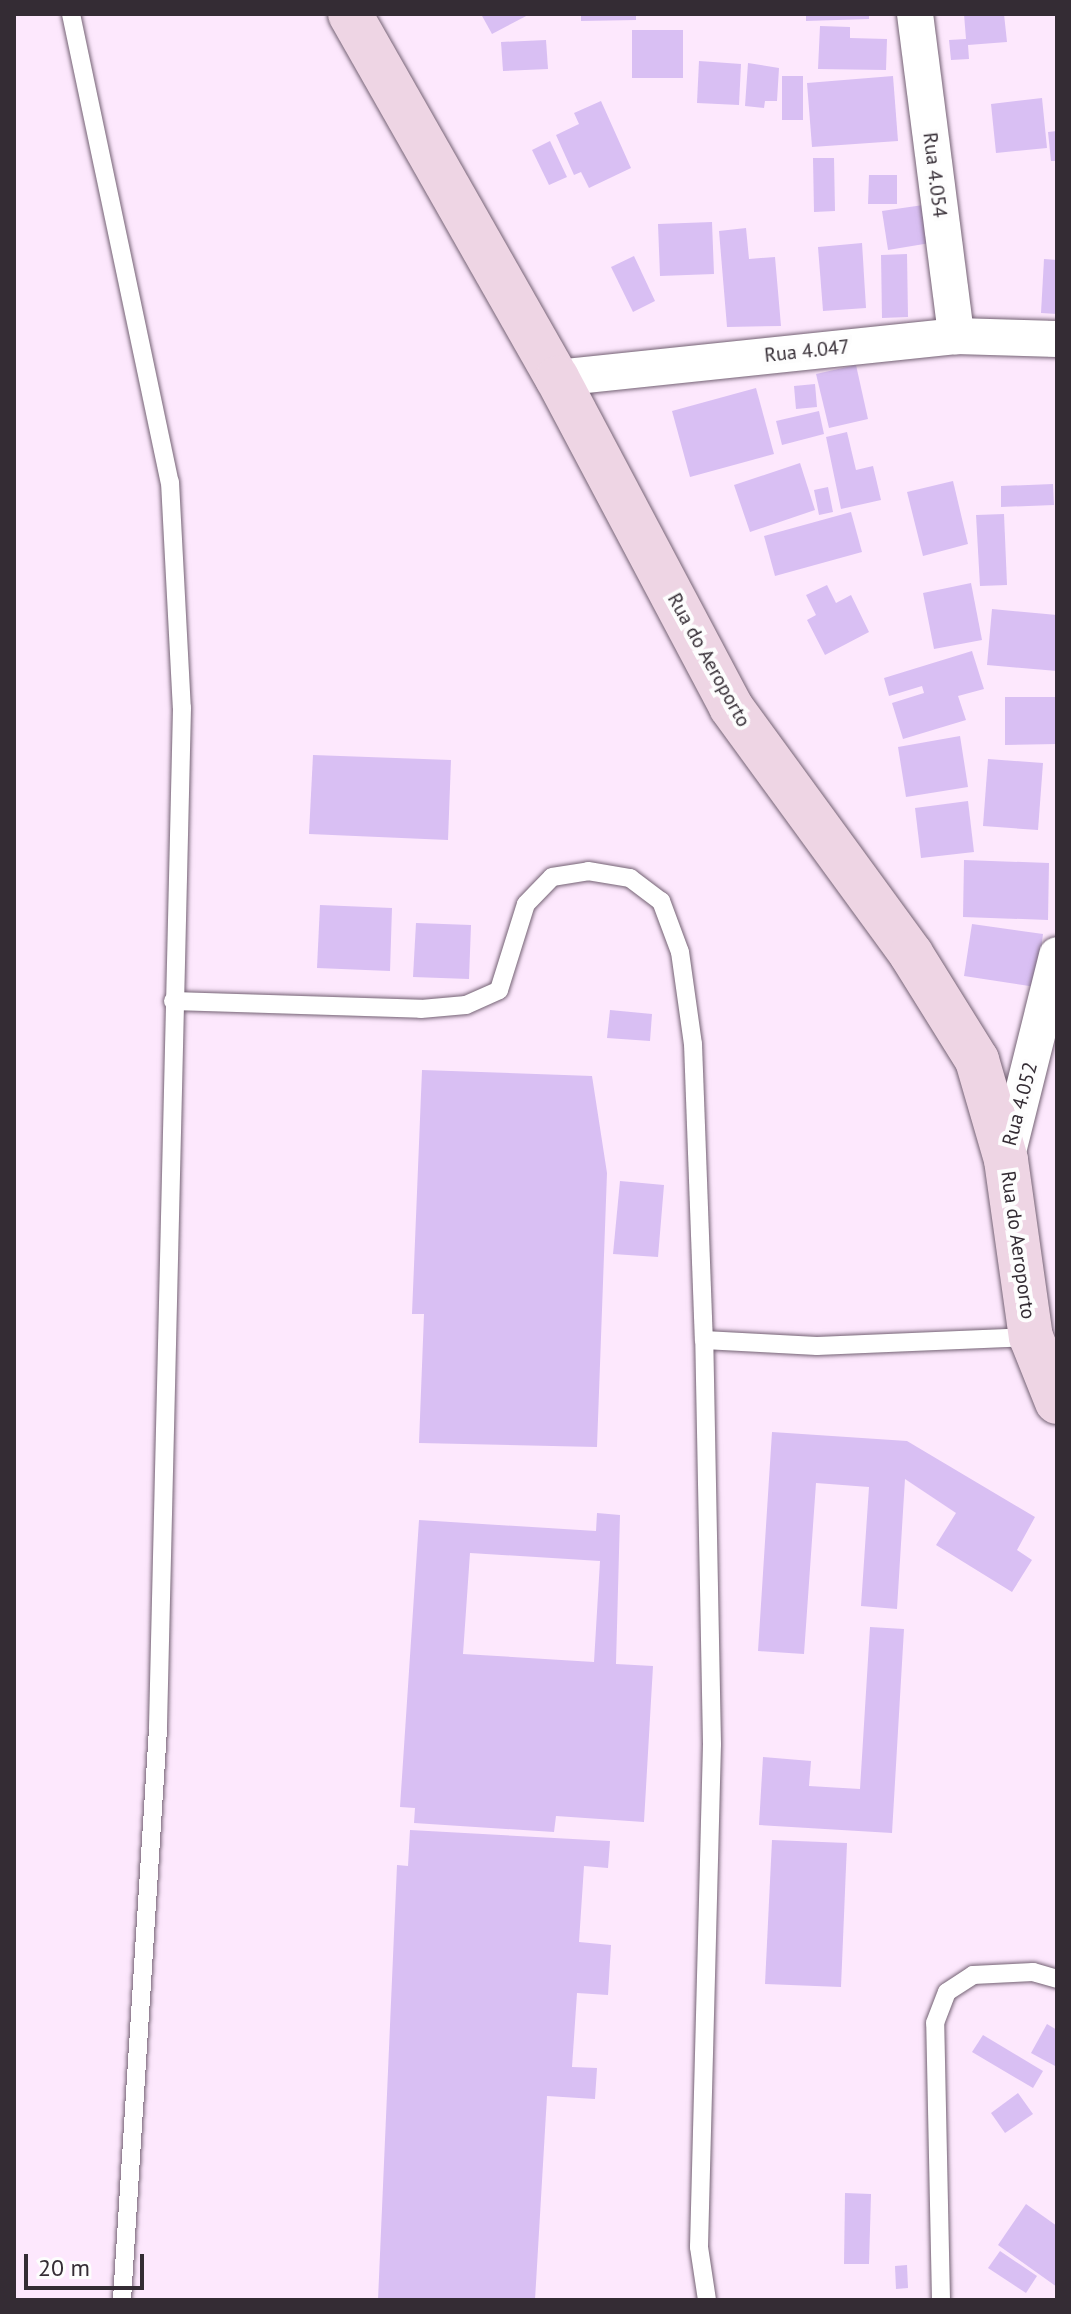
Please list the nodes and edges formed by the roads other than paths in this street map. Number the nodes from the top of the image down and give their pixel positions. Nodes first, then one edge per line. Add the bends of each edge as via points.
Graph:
1 (71, 14) edge
2 (350, 14) edge
3 (915, 14) edge
4 (956, 336) junction
5 (1057, 339) edge
6 (557, 378) junction
7 (1057, 955) edge
8 (173, 1001) junction
9 (1006, 1160) junction
10 (1031, 1337) junction
11 (704, 1340) junction
12 (1057, 1402) edge
13 (1057, 1979) edge
14 (122, 2300) edge
15 (707, 2300) edge
16 (941, 2300) edge

1 - 8 lane via 170,482 182,708
2 - 6 main road, Rua do Aeroporto
3 - 4 street, Rua 4.054
4 - 5 street, Rua 4.047
4 - 6 street, Rua 4.047
6 - 9 main road, Rua do Aeroporto via 731,707 911,954 977,1060
7 - 9 street, Rua 4.052
8 - 11 lane via 421,1009 466,1005 499,990 526,904 552,877 588,871 630,878 661,901 680,952 693,1044
8 - 14 lane via 158,1729
9 - 10 main road, Rua do Aeroporto
10 - 11 lane via 817,1346
10 - 12 main road, Rua do Aeroporto
11 - 15 lane via 712,1744 699,2247
13 - 16 lane via 1033,1972 973,1975 947,1992 935,2023

